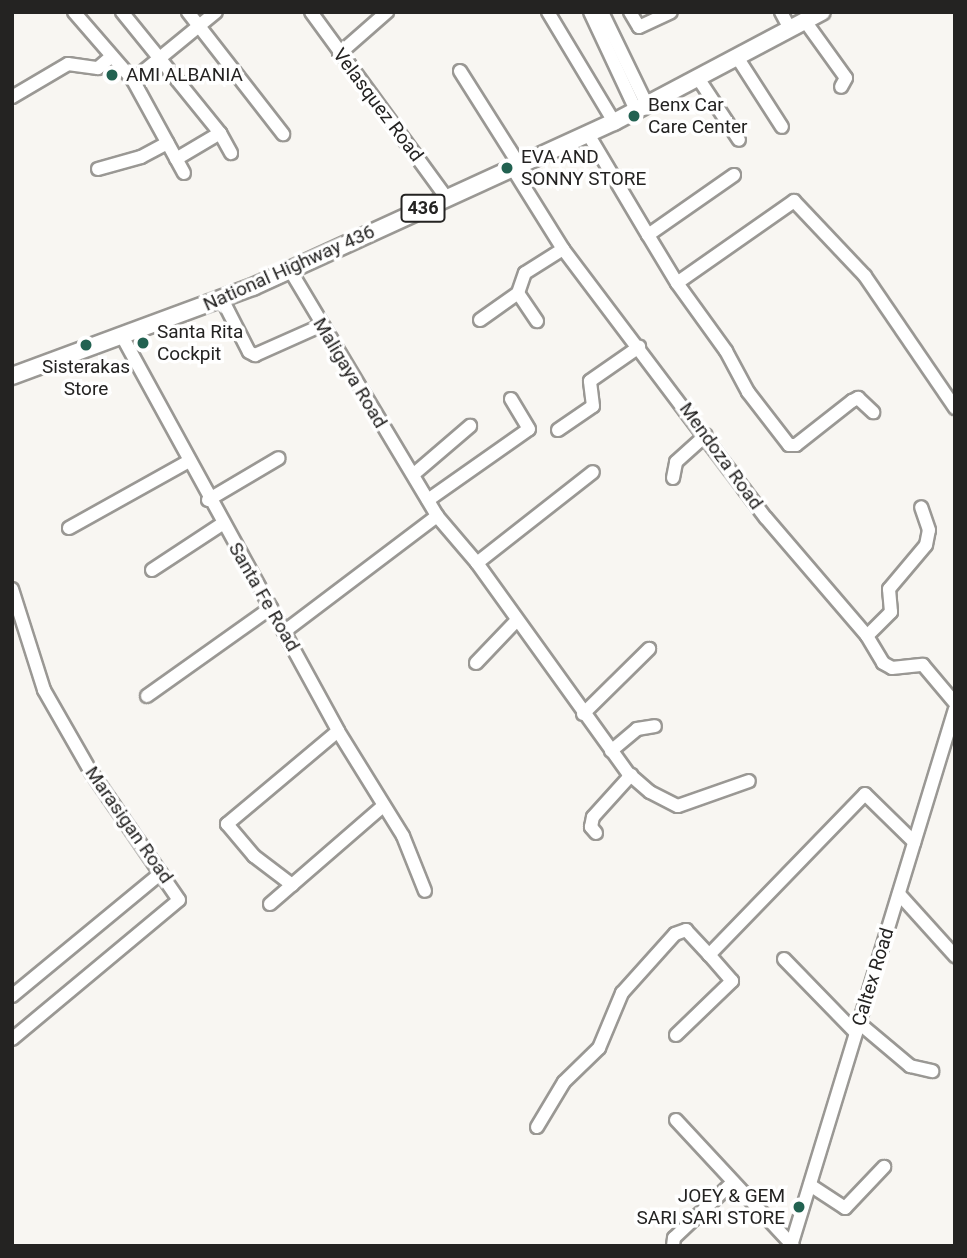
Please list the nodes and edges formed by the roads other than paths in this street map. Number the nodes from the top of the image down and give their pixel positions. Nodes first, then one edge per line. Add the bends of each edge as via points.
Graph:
1 (74, 12) edge
2 (122, 12) edge
3 (188, 12) edge
4 (216, 12) edge
5 (311, 12) edge
6 (387, 12) edge
7 (548, 12) edge
8 (590, 12) edge
9 (602, 12) edge
10 (630, 12) edge
11 (671, 12) edge
12 (781, 12) edge
13 (822, 12) edge
14 (805, 21) junction
15 (198, 24) junction
16 (790, 29) junction
17 (339, 54) junction
18 (113, 56) junction
19 (160, 57) junction
20 (737, 57) junction
21 (460, 71) dead end
22 (698, 78) junction
23 (133, 80) junction
24 (841, 87) dead end
25 (12, 97) edge
26 (642, 107) junction
27 (614, 122) junction
28 (782, 127) dead end
29 (220, 133) junction
30 (283, 134) dead end
31 (588, 134) junction
32 (739, 140) dead end
33 (167, 142) junction
34 (232, 153) dead end
35 (176, 159) junction
36 (516, 168) junction
37 (98, 169) dead end
38 (184, 173) dead end
39 (734, 175) dead end
40 (446, 197) junction
41 (648, 235) junction
42 (563, 249) junction
43 (290, 270) junction
44 (677, 283) junction
45 (518, 293) junction
46 (222, 299) junction
47 (480, 320) dead end
48 (537, 321) dead end
49 (320, 326) junction
50 (122, 336) junction
51 (639, 347) junction
52 (12, 376) edge
53 (511, 400) dead end
54 (955, 408) edge
55 (873, 412) dead end
56 (470, 426) dead end
57 (558, 430) dead end
58 (706, 435) junction
59 (279, 458) dead end
60 (187, 462) junction
61 (593, 472) dead end
62 (414, 474) junction
63 (673, 478) dead end
64 (208, 500) junction
65 (428, 500) junction
66 (921, 507) dead end
67 (437, 516) junction
68 (222, 524) junction
69 (69, 528) dead end
70 (477, 563) junction
71 (152, 570) dead end
72 (12, 589) edge
73 (271, 608) junction
74 (517, 620) junction
75 (285, 631) junction
76 (867, 636) junction
77 (649, 649) dead end
78 (476, 663) dead end
79 (147, 696) dead end
80 (954, 711) edge
81 (583, 714) junction
82 (655, 726) dead end
83 (338, 731) junction
84 (611, 751) junction
85 (631, 775) junction
86 (749, 781) dead end
87 (383, 806) junction
88 (596, 833) dead end
89 (914, 842) junction
90 (161, 873) junction
91 (292, 885) junction
92 (425, 891) dead end
93 (899, 894) junction
94 (270, 904) dead end
95 (709, 955) junction
96 (955, 956) edge
97 (784, 959) dead end
98 (12, 996) edge
99 (858, 1028) junction
100 (676, 1035) dead end
101 (12, 1039) edge
102 (932, 1071) dead end
103 (676, 1121) dead end
104 (537, 1127) dead end
105 (884, 1167) dead end
106 (733, 1182) junction
107 (810, 1185) junction
108 (792, 1245) edge
109 (673, 1246) edge

1 - 18 street
2 - 19 street
3 - 15 street
4 - 15 street
5 - 17 street, Velasquez Road
6 - 17 street
7 - 27 street
8 - 26 street
9 - 26 street
10 - 11 street via 639,27
12 - 16 street
13 - 14 main road, National Highway 436 / 436
14 - 16 main road, National Highway 436 / 436
14 - 24 street via 846,78
15 - 19 street
15 - 30 street
16 - 20 main road, National Highway 436 / 436
17 - 40 street, Velasquez Road
18 - 23 street
18 - 25 street via 98,68 68,64
19 - 23 street
19 - 29 street
20 - 22 main road, National Highway 436 / 436
20 - 28 street
21 - 36 street, Mendoza Road
22 - 26 main road, National Highway 436 / 436
22 - 32 street
23 - 33 street
26 - 27 main road, National Highway 436 / 436
27 - 31 main road, National Highway 436 / 436
29 - 34 street
29 - 35 street
31 - 36 main road, National Highway 436 / 436
31 - 41 street
33 - 35 street
33 - 37 street via 149,154
35 - 38 street
36 - 40 main road, National Highway 436 / 436
36 - 42 street, Mendoza Road
39 - 41 street
40 - 43 main road, National Highway 436 / 436
41 - 44 street
42 - 45 street via 525,273
42 - 51 street, Mendoza Road
43 - 46 main road, National Highway 436 / 436
43 - 49 street, Maligaya Road
44 - 54 street via 794,201 865,276
44 - 55 street via 789,445 796,445 858,398
45 - 47 street
45 - 48 street
46 - 49 street via 251,354
46 - 50 main road, National Highway 436 / 436
49 - 62 street, Maligaya Road
50 - 52 main road, National Highway 436 / 436
50 - 60 street, Santa Fe Road
51 - 57 street via 590,381 593,406
51 - 58 street, Mendoza Road
53 - 65 street via 529,429
56 - 62 street
58 - 63 street via 676,462
58 - 76 street, Mendoza Road via 766,518
59 - 64 street
60 - 64 street, Santa Fe Road
60 - 69 street
61 - 70 street
62 - 65 street, Maligaya Road
64 - 68 street, Santa Fe Road
65 - 67 street, Maligaya Road
66 - 76 street via 929,530 926,545 889,589 893,608
67 - 70 street, Maligaya Road
67 - 75 street
68 - 71 street
68 - 73 street, Santa Fe Road
70 - 74 street, Maligaya Road
72 - 90 street, Marasigan Road via 44,690 91,772
73 - 75 street, Santa Fe Road
73 - 79 street
74 - 78 street
74 - 81 street, Maligaya Road
75 - 83 street, Santa Fe Road
76 - 80 street, Mendoza Road via 887,666 923,665
77 - 81 street
80 - 89 street, Caltex Road
81 - 84 street, Maligaya Road
82 - 84 street via 637,729
83 - 87 street, Santa Fe Road
83 - 91 street via 227,824 254,856
84 - 85 street, Maligaya Road
85 - 86 street, Maligaya Road via 650,792 678,806
85 - 88 street via 593,817 591,827
87 - 91 street
87 - 92 street, Santa Fe Road via 403,836
89 - 93 street, Caltex Road
89 - 95 street via 869,795 862,795
90 - 98 street
90 - 101 street, Marasigan Road via 177,893 173,907
91 - 94 street
93 - 96 street
93 - 99 street, Caltex Road
95 - 100 street via 732,981
95 - 104 street via 686,930 675,934 622,993 599,1048 564,1082
97 - 99 street
99 - 102 street via 910,1066
99 - 107 street, Caltex Road
103 - 106 street
105 - 107 street via 845,1208
106 - 108 street
106 - 109 street via 674,1238
107 - 108 street, Caltex Road

